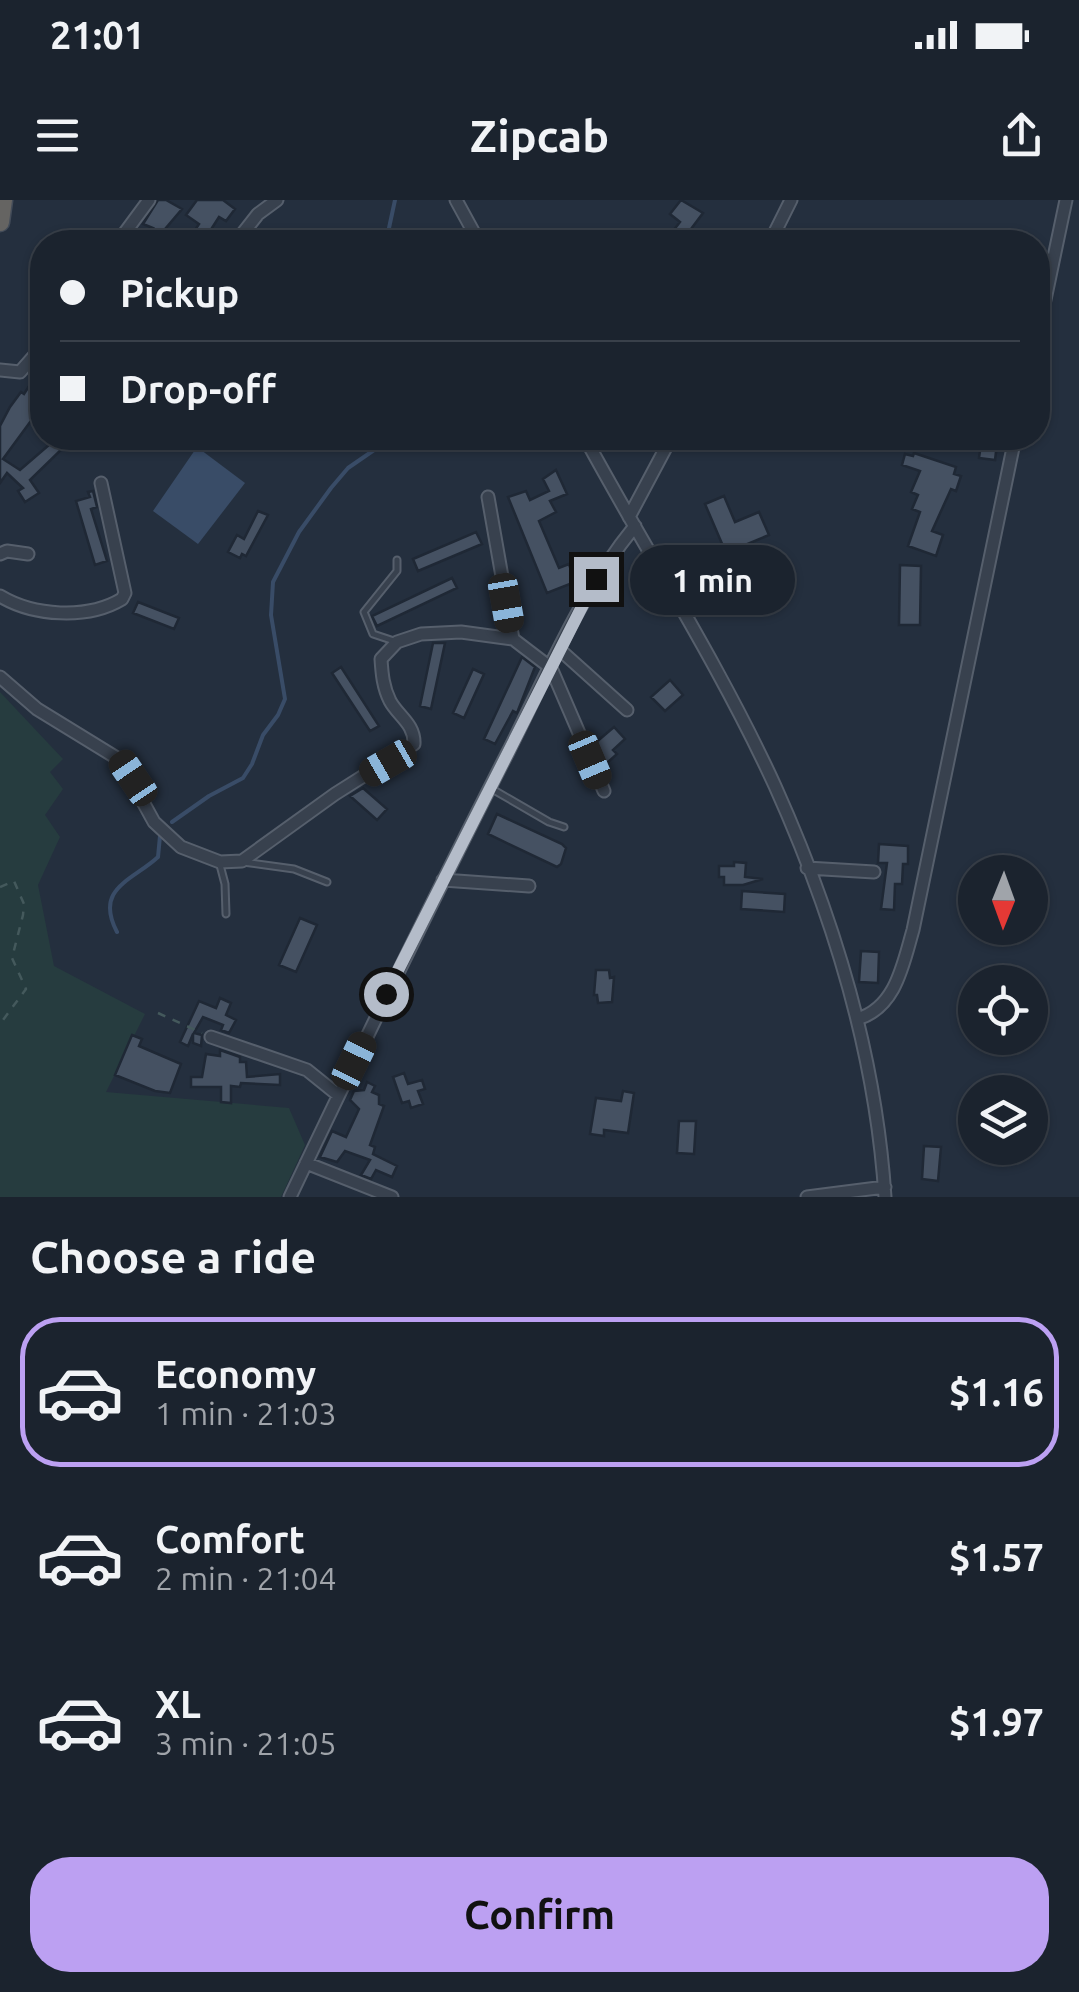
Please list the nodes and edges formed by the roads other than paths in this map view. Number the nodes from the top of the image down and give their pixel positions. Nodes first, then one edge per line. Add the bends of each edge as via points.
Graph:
1 (4, 200) edge
2 (149, 200) edge
3 (277, 200) edge
4 (456, 200) edge
5 (791, 200) edge
6 (1066, 200) edge
7 (0, 222) edge
8 (127, 230) edge
9 (245, 230) edge
10 (473, 230) edge
11 (776, 230) edge
12 (1050, 276) edge
13 (30, 360) edge
14 (1, 375) edge
15 (593, 450) edge
16 (665, 450) edge
17 (1013, 450) edge
18 (101, 483) dead end
19 (488, 497) dead end
20 (632, 522) junction
21 (0, 554) edge
22 (28, 554) dead end
23 (397, 560) dead end
24 (0, 596) edge
25 (513, 639) junction
26 (397, 642) junction
27 (559, 650) junction
28 (551, 668) junction
29 (0, 677) edge
30 (627, 710) dead end
31 (490, 788) junction
32 (604, 791) dead end
33 (564, 827) dead end
34 (220, 862) junction
35 (242, 862) junction
36 (807, 868) junction
37 (874, 872) dead end
38 (443, 880) junction
39 (327, 882) dead end
40 (529, 886) dead end
41 (226, 914) dead end
42 (857, 1018) junction
43 (211, 1037) road end
44 (338, 1095) junction
45 (306, 1163) junction
46 (885, 1192) edge
47 (290, 1197) edge
48 (392, 1197) edge
49 (807, 1197) edge

1 - 7 highway
2 - 8 street
3 - 9 street
4 - 10 street
5 - 11 street
6 - 12 street
13 - 14 street via 20,372
15 - 20 street
16 - 20 street
17 - 42 street via 913,930 886,1000
18 - 24 street via 122,600 86,611 40,612
19 - 25 street
20 - 27 street
20 - 36 street via 774,786
21 - 22 street
23 - 26 lane via 397,571 364,612 374,634
25 - 26 street via 438,632
25 - 28 street
26 - 35 street via 381,659 382,678 390,702 412,728 414,744
27 - 28 street
27 - 30 street
28 - 31 street
28 - 32 street
29 - 34 street via 37,709 120,760 154,822 180,848
31 - 33 lane
31 - 38 street
34 - 35 street
34 - 41 lane
35 - 39 lane via 294,869
36 - 37 street
36 - 42 street
38 - 40 street
38 - 44 street
42 - 46 street
43 - 44 street via 307,1070
44 - 45 street
45 - 47 street
45 - 48 street
46 - 49 street

